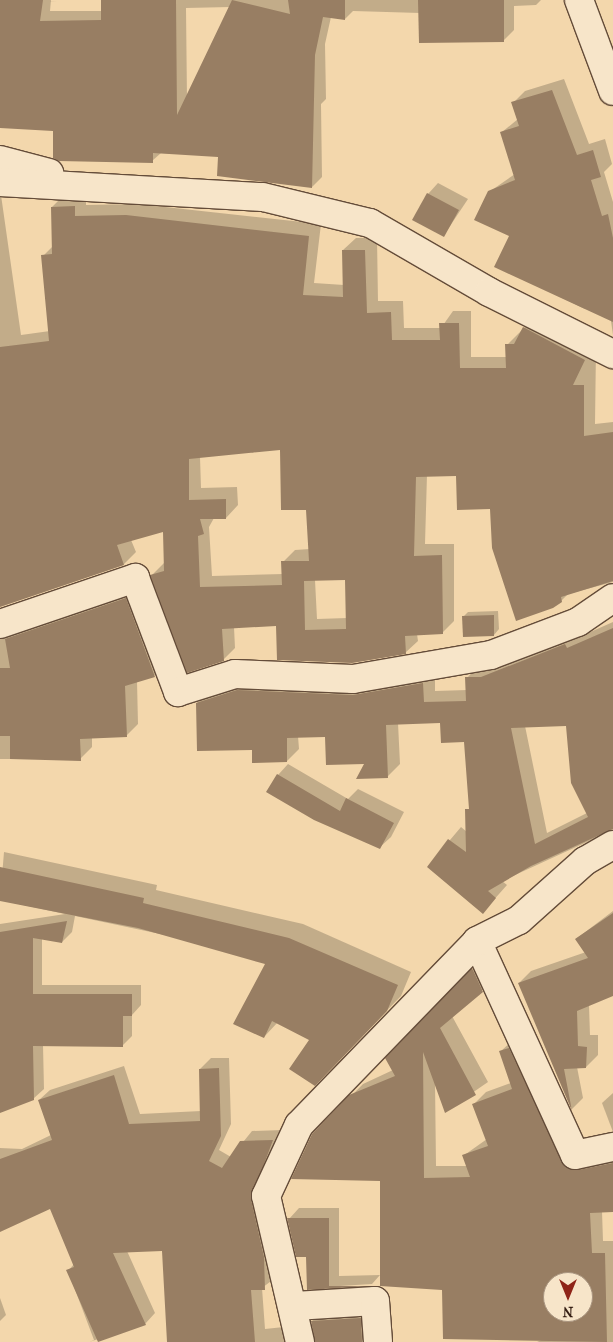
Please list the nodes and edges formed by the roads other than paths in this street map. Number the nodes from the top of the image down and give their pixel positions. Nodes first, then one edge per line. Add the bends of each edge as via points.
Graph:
1 (579, 0) edge
2 (613, 91) edge
3 (0, 160) edge
4 (0, 182) edge
5 (84, 184) junction
6 (613, 354) edge
7 (613, 598) edge
8 (0, 624) edge
9 (613, 845) edge
10 (476, 941) junction
11 (613, 1147) edge
12 (294, 1306) junction
13 (300, 1342) edge
14 (378, 1342) edge

1 - 2 street
3 - 5 street
4 - 5 street
5 - 6 street via 263,197 370,223 489,292
7 - 8 street via 578,622 491,655 354,679 235,674 178,692 135,578
9 - 10 street via 585,861 519,920
10 - 11 street via 575,1155
10 - 12 street via 299,1125 266,1196
12 - 13 street
12 - 14 street via 375,1301

